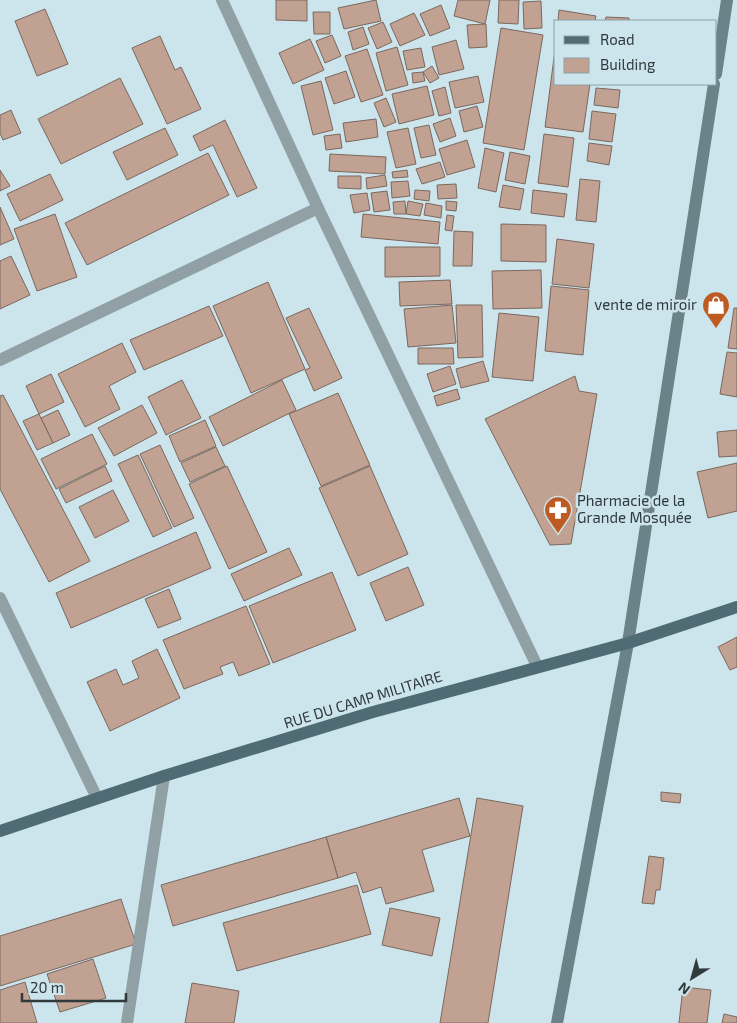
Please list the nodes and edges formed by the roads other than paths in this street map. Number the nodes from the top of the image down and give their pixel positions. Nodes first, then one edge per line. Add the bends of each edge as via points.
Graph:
1 (222, 0) edge
2 (727, 0) edge
3 (717, 67) edge
4 (714, 85) edge
5 (318, 208) junction
6 (0, 360) edge
7 (0, 598) edge
8 (737, 607) edge
9 (628, 643) junction
10 (537, 666) junction
11 (164, 776) junction
12 (96, 798) junction
13 (0, 831) edge
14 (127, 1023) edge
15 (557, 1023) edge

1 - 5 street
2 - 3 main road
4 - 9 main road
5 - 6 street
5 - 10 street
7 - 12 street
8 - 9 main road, RUE DU CAMP MILITAIRE
9 - 10 main road, RUE DU CAMP MILITAIRE
9 - 15 main road
10 - 11 main road, RUE DU CAMP MILITAIRE
11 - 12 main road, RUE DU CAMP MILITAIRE
11 - 14 street
12 - 13 main road, RUE DU CAMP MILITAIRE

